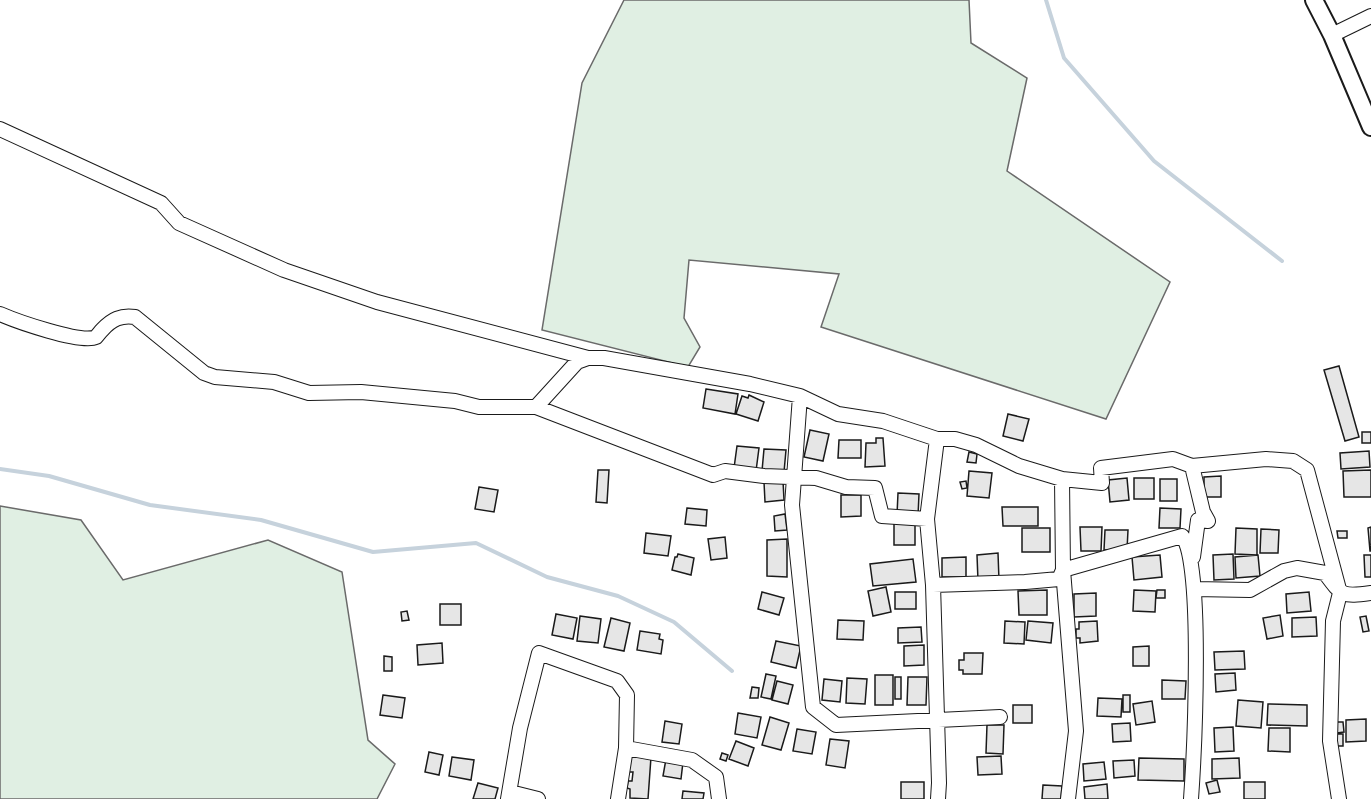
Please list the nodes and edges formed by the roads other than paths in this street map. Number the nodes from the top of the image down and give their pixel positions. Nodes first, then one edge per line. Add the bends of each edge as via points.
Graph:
1 (1314, 0) edge
2 (1371, 16) edge
3 (1332, 34) junction
4 (1371, 127) edge
5 (0, 129) edge
6 (0, 314) edge
7 (588, 358) junction
8 (800, 396) junction
9 (536, 406) junction
10 (937, 439) junction
11 (1192, 466) junction
12 (794, 477) junction
13 (1062, 479) junction
14 (927, 519) junction
15 (1192, 565) junction
16 (1063, 570) junction
17 (933, 585) junction
18 (1194, 589) junction
19 (1340, 593) junction
20 (1371, 593) edge
21 (1000, 717) dead end
22 (937, 721) junction
23 (626, 748) junction
24 (509, 795) edge
25 (538, 799) edge
26 (618, 799) edge
27 (719, 799) edge
28 (938, 799) edge
29 (1068, 799) edge
30 (1191, 799) edge
31 (1339, 799) edge

1 - 3 main road
2 - 3 street
3 - 4 main road
5 - 7 street via 161,203 179,223 284,270 377,302
6 - 9 street via 69,337 88,338 124,315 135,317 204,373 215,377 274,382 309,393 361,392 479,407
7 - 8 street via 701,375
7 - 9 street via 577,362
8 - 10 street via 838,414 883,421
8 - 12 street
9 - 12 street via 712,475 725,471
10 - 13 street via 955,439
10 - 14 street
11 - 13 street via 1173,459 1101,468 1102,483
11 - 15 street via 1208,521 1198,520
11 - 19 street via 1266,459 1293,461 1307,470
12 - 14 street via 875,488 882,516
12 - 22 street via 792,505 813,707 836,725
13 - 16 street
14 - 17 street
15 - 16 street via 1182,536
15 - 18 street
16 - 17 street via 1059,579
16 - 29 street via 1076,731
17 - 22 street
18 - 19 street via 1251,590 1297,568 1325,573
18 - 30 street via 1196,716
19 - 20 street
19 - 31 street via 1333,621 1330,741
21 - 22 street
22 - 28 street
23 - 24 street via 627,695 617,681 539,652
23 - 26 street
23 - 27 street via 692,760 716,777
24 - 25 street

